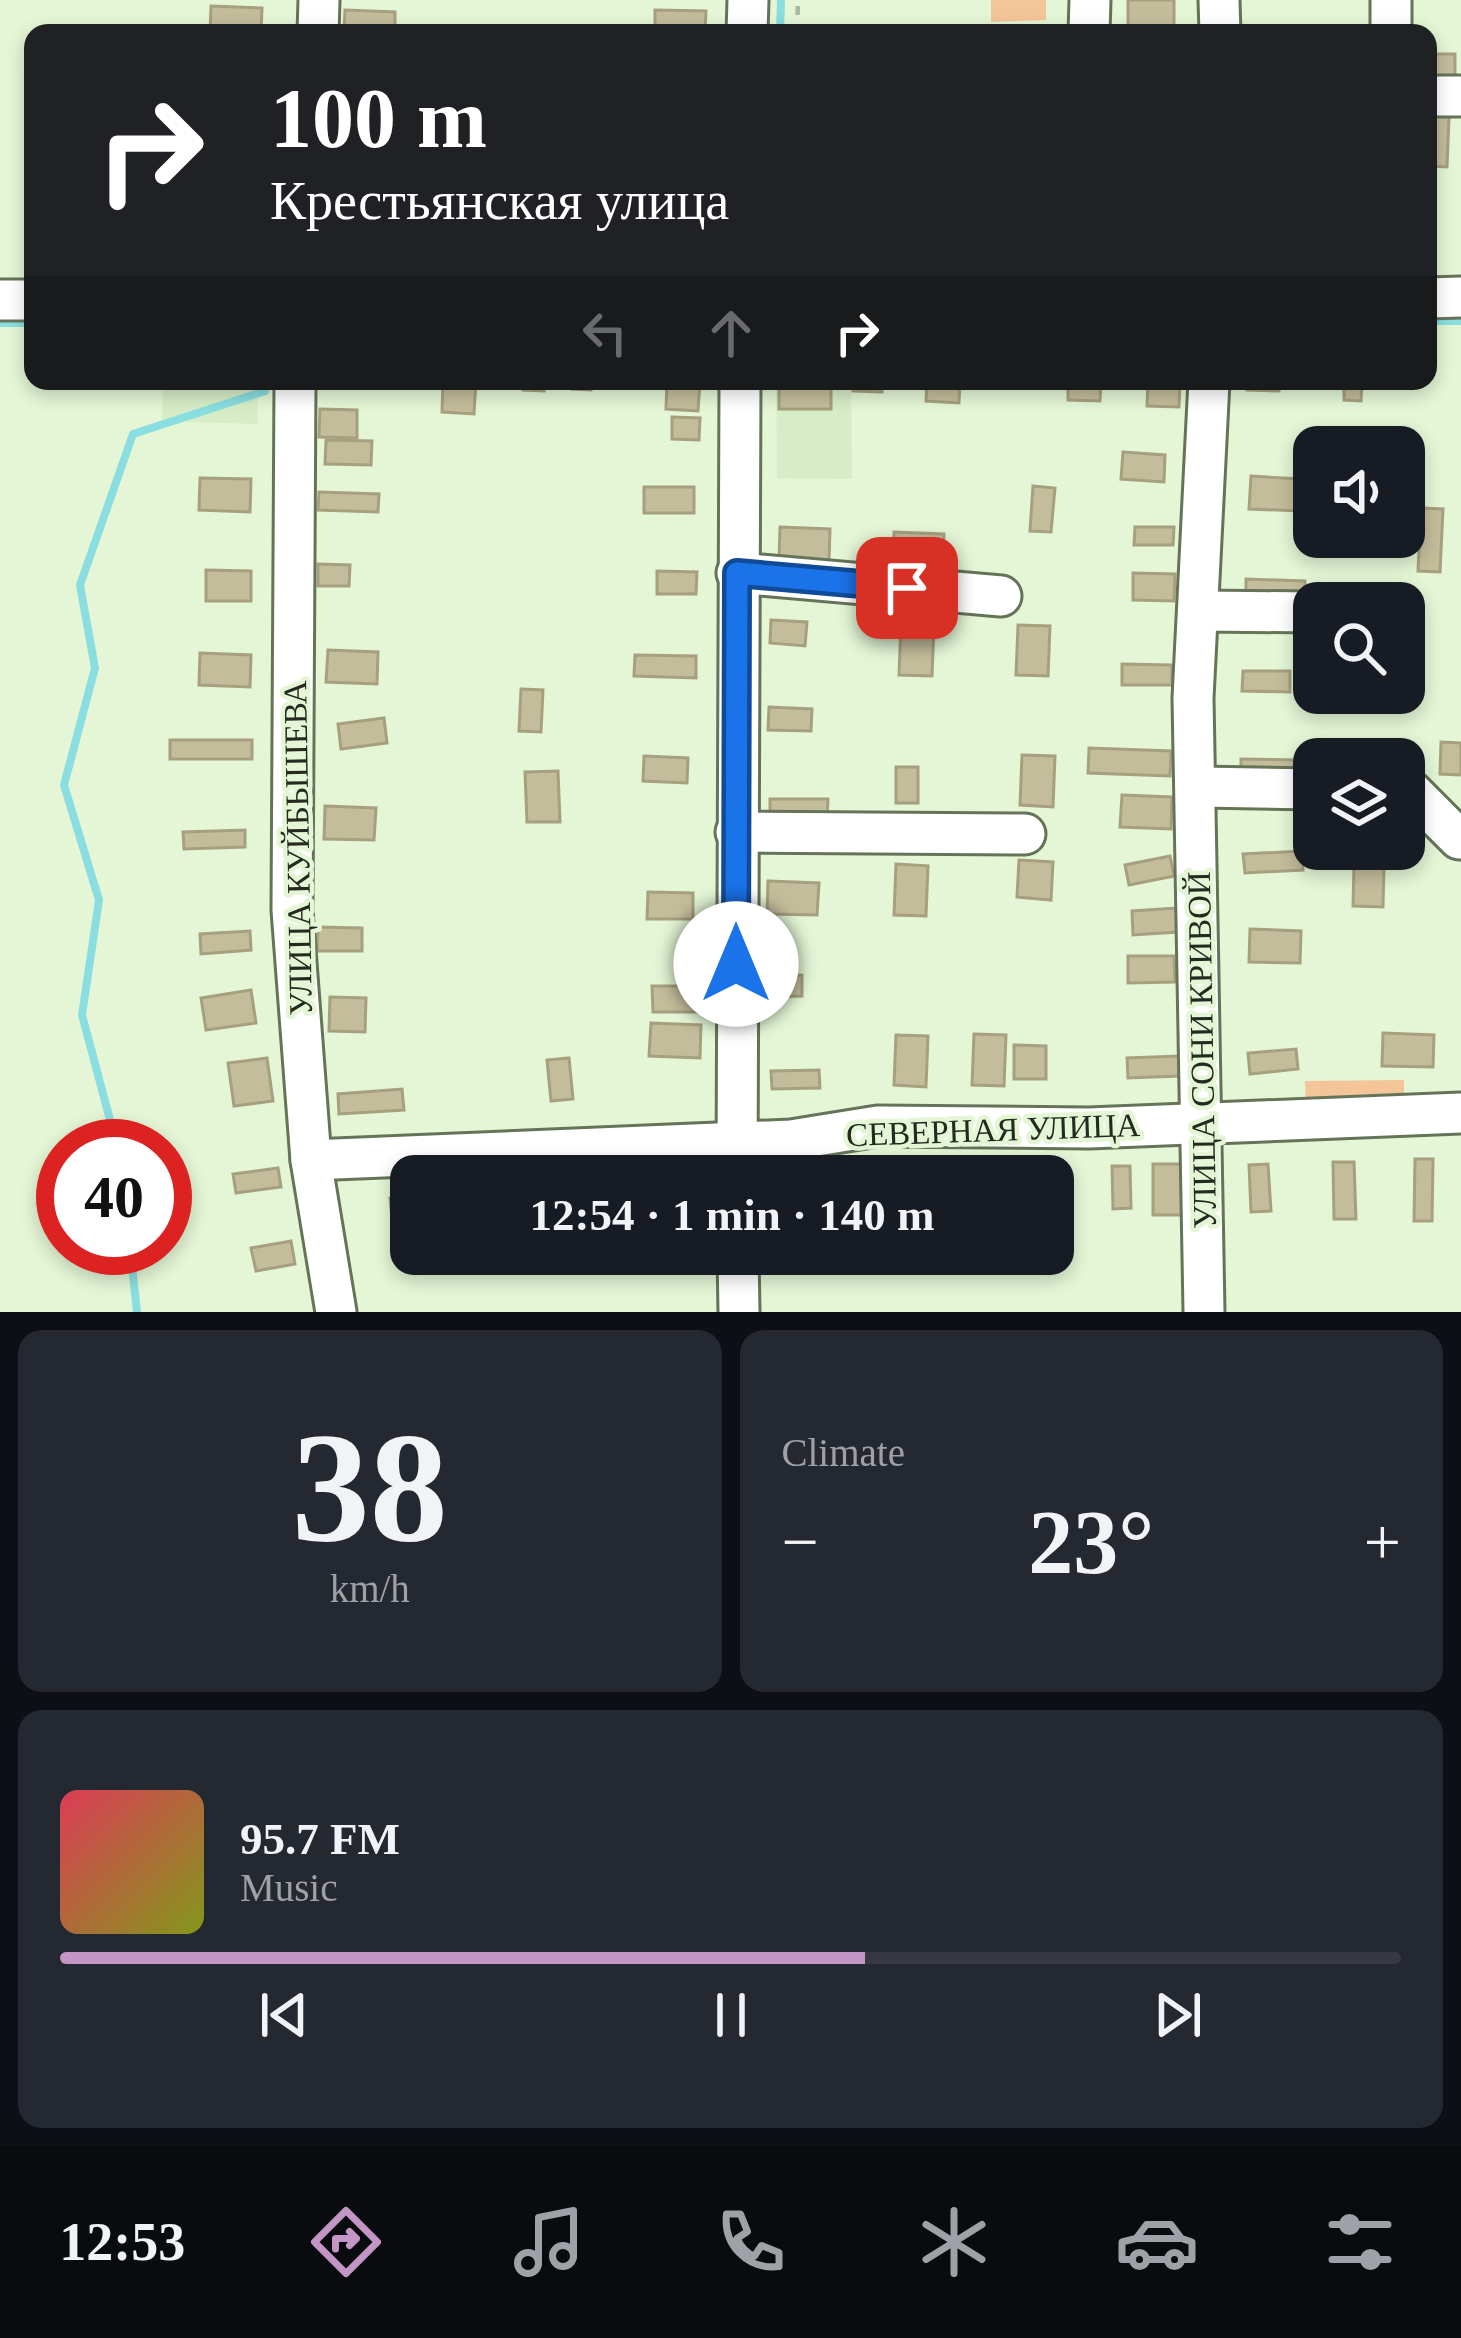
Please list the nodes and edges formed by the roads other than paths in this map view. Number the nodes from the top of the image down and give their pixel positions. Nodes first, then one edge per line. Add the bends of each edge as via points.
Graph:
1 (295, 390) edge
2 (740, 390) edge
3 (1209, 390) edge
4 (737, 573) junction
5 (1001, 596) dead end
6 (1200, 611) junction
7 (1293, 612) edge
8 (1199, 787) junction
9 (1293, 789) edge
10 (1425, 809) edge
11 (736, 832) junction
12 (1025, 834) dead end
13 (1459, 838) edge
14 (1461, 1113) edge
15 (1200, 1123) junction
16 (737, 1155) edge
17 (746, 1155) edge
18 (390, 1157) edge
19 (314, 1179) junction
20 (738, 1275) edge
21 (336, 1312) edge
22 (739, 1312) edge
23 (1204, 1312) edge

1 - 19 street, УЛИЦА КУЙБЫШЕВА via 292,910
2 - 4 street
3 - 6 street, УЛИЦА СОНИ КРИВОЙ
4 - 5 street
4 - 11 street
6 - 7 street
6 - 8 street, УЛИЦА СОНИ КРИВОЙ via 1193,698
8 - 9 street
8 - 15 street, УЛИЦА СОНИ КРИВОЙ
10 - 13 street
11 - 12 street
11 - 16 street
14 - 15 street, СЕВЕРНАЯ УЛИЦА
15 - 17 street, СЕВЕРНАЯ УЛИЦА via 878,1126
15 - 23 street, УЛИЦА СОНИ КРИВОЙ
18 - 19 street, СЕВЕРНАЯ УЛИЦА via 366,1157
19 - 21 street, УЛИЦА КУЙБЫШЕВА
20 - 22 street

